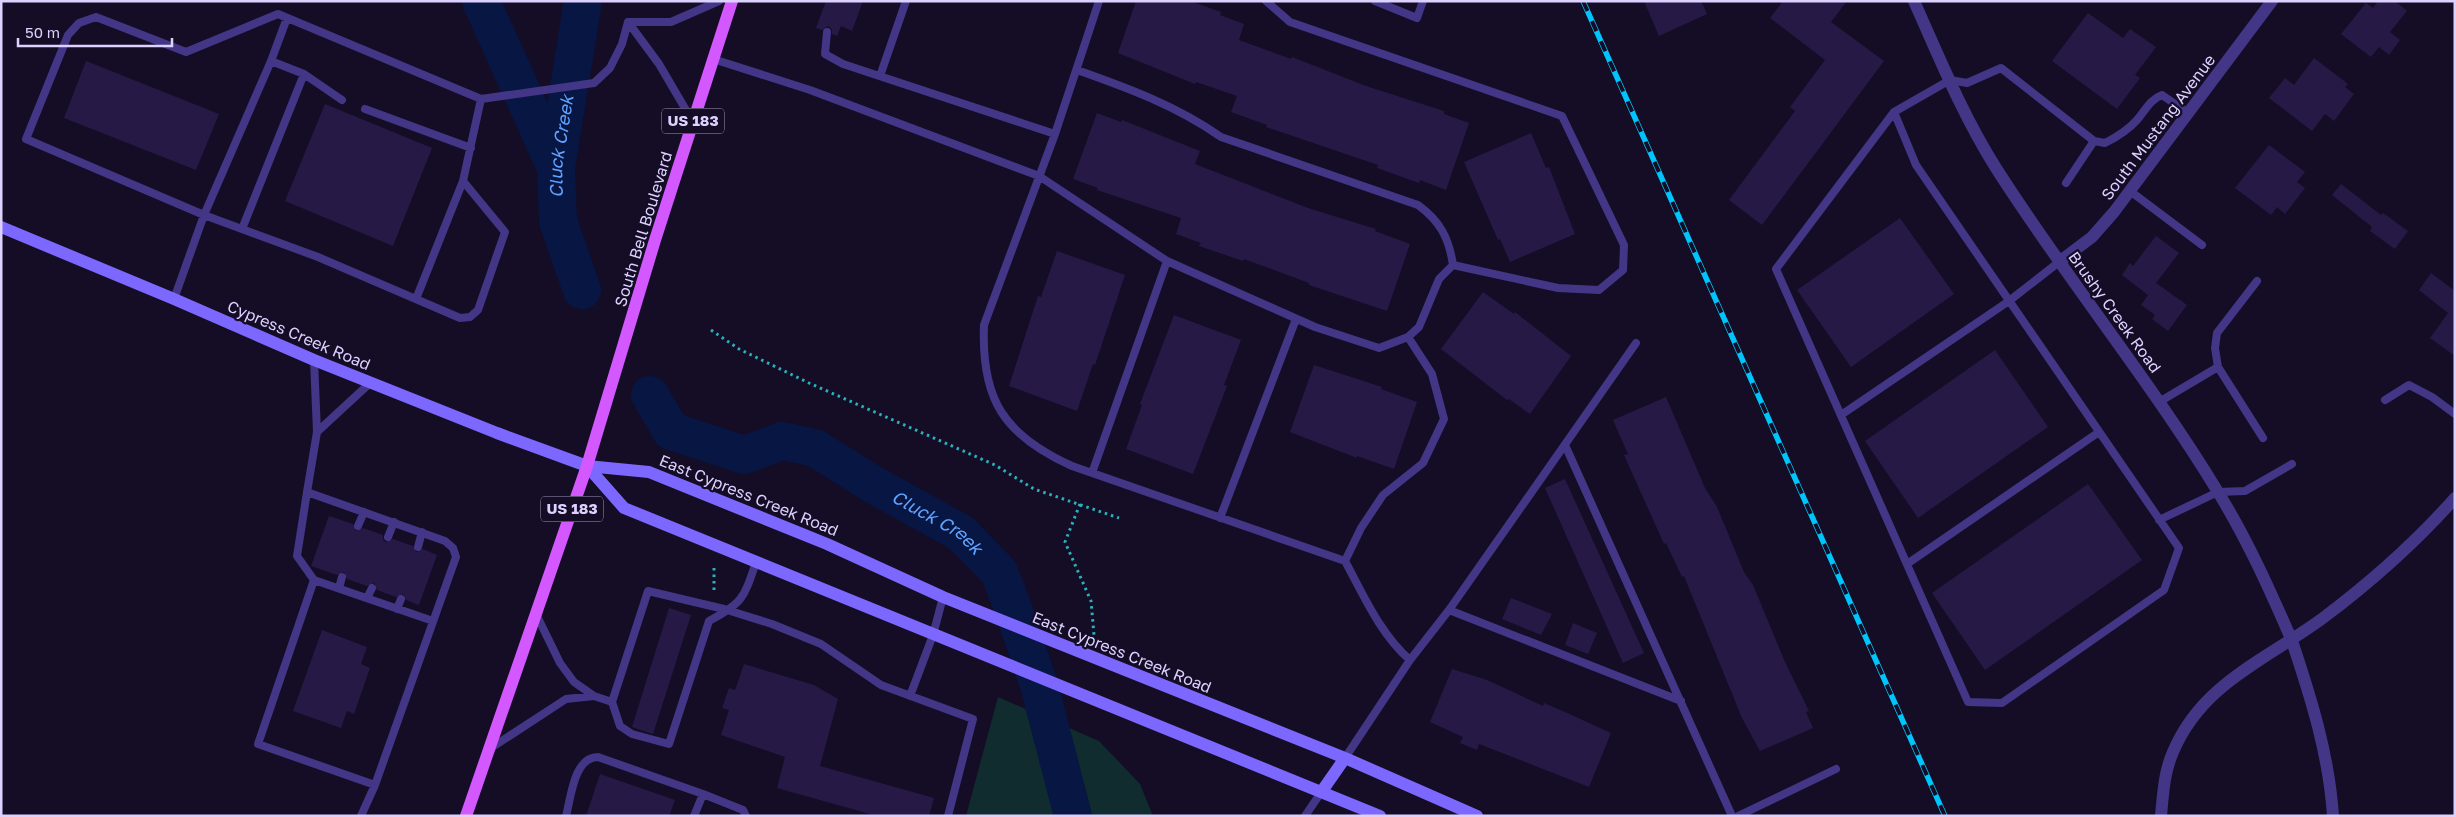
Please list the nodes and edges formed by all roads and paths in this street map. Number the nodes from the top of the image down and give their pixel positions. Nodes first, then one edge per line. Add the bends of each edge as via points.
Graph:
1 (720, 1) edge
2 (732, 1) edge
3 (906, 1) edge
4 (1099, 1) edge
5 (1266, 1) edge
6 (1375, 1) edge
7 (1423, 1) edge
8 (1914, 1) edge
9 (2272, 1) edge
10 (287, 18) junction
11 (628, 22) junction
12 (827, 32) dead end
13 (714, 59) junction
14 (271, 61) junction
15 (1077, 70) junction
16 (304, 74) junction
17 (880, 76) junction
18 (1950, 80) junction
19 (481, 98) junction
20 (342, 100) dead end
21 (365, 109) dead end
22 (1894, 112) junction
23 (2188, 113) junction
24 (693, 122) junction
25 (1054, 134) junction
26 (2094, 141) junction
27 (471, 148) junction
28 (1039, 176) junction
29 (463, 181) junction
30 (2066, 182) dead end
31 (2130, 191) junction
32 (204, 215) junction
33 (1, 227) edge
34 (242, 229) junction
35 (2202, 245) dead end
36 (1166, 261) junction
37 (2059, 262) junction
38 (1453, 265) junction
39 (2257, 281) dead end
40 (174, 299) junction
41 (416, 299) junction
42 (2009, 301) junction
43 (1296, 319) junction
44 (711, 330) dead end
45 (1408, 337) junction
46 (1636, 343) dead end
47 (314, 360) junction
48 (2218, 367) junction
49 (370, 383) junction
50 (2385, 400) dead end
51 (2160, 402) junction
52 (2455, 414) edge
53 (1841, 415) junction
54 (317, 432) junction
55 (2099, 432) junction
56 (2263, 438) dead end
57 (1565, 445) junction
58 (2292, 464) dead end
59 (587, 466) junction
60 (1092, 473) junction
61 (307, 492) junction
62 (2218, 492) junction
63 (2455, 498) edge
64 (1080, 504) junction
65 (364, 512) junction
66 (1119, 518) dead end
67 (1220, 518) junction
68 (2159, 520) junction
69 (394, 522) junction
70 (358, 526) dead end
71 (422, 532) junction
72 (388, 537) dead end
73 (418, 548) dead end
74 (1345, 561) junction
75 (756, 562) junction
76 (1907, 564) junction
77 (714, 568) dead end
78 (342, 577) dead end
79 (314, 580) junction
80 (340, 588) junction
81 (372, 588) dead end
82 (714, 591) dead end
83 (943, 597) junction
84 (367, 598) junction
85 (401, 598) dead end
86 (397, 609) junction
87 (728, 610) junction
88 (1450, 610) junction
89 (536, 612) junction
90 (434, 621) junction
91 (933, 635) junction
92 (1094, 635) dead end
93 (2292, 641) junction
94 (1410, 660) junction
95 (594, 696) junction
96 (910, 696) junction
97 (612, 702) junction
98 (1681, 702) junction
99 (491, 748) junction
100 (1345, 758) junction
101 (1836, 769) dead end
102 (375, 785) junction
103 (1322, 791) junction
104 (702, 794) junction
105 (360, 816) edge
106 (466, 816) edge
107 (566, 816) edge
108 (694, 816) edge
109 (746, 816) edge
110 (948, 816) edge
111 (1305, 816) edge
112 (1380, 816) edge
113 (1477, 816) edge
114 (1732, 816) edge
115 (1738, 816) edge
116 (2161, 816) edge
117 (2333, 816) edge

1 - 11 lane via 671,22
2 - 13 main road, South Bell Boulevard / US 183
3 - 17 lane
4 - 15 lane
5 - 38 lane via 1290,22 1562,116 1624,245 1623,270 1599,290 1558,288
6 - 7 lane via 1417,18
8 - 18 street, Brushy Creek Road
9 - 23 street, South Mustang Avenue
10 - 14 lane
10 - 19 lane
10 - 32 lane via 278,14 186,52 96,17 79,23 68,35 26,139
11 - 19 lane via 610,68 594,83
11 - 24 lane via 660,64
12 - 17 lane via 824,54
13 - 24 main road, South Bell Boulevard / US 183
13 - 28 lane via 810,90
14 - 16 lane
14 - 32 lane
15 - 25 lane
15 - 38 lane via 1171,106 1221,137 1418,205 1432,215 1442,229 1450,244
16 - 20 lane
16 - 34 lane
17 - 25 lane
18 - 22 lane
18 - 26 lane via 1967,83 2001,68
18 - 37 street, Brushy Creek Road via 1995,166
19 - 27 lane
21 - 27 lane
22 - 42 lane via 1916,165
22 - 53 lane via 1776,269
23 - 26 lane via 2162,95 2152,99 2137,120 2120,135 2105,143
23 - 31 street, South Mustang Avenue
24 - 59 main road, South Bell Boulevard / US 183
25 - 28 lane
26 - 30 lane
27 - 29 lane
28 - 36 lane
28 - 60 lane via 984,325 983,353 988,380 1004,418 1035,447
29 - 41 lane
29 - 41 lane via 505,232 478,310 470,317 460,318
31 - 35 lane
31 - 37 street, South Mustang Avenue via 2092,237
32 - 34 lane
32 - 40 lane
33 - 40 main road, Cypress Creek Road
34 - 41 lane
36 - 43 lane
36 - 60 lane
37 - 42 lane
37 - 51 street, Brushy Creek Road
38 - 45 lane via 1439,279 1419,327
39 - 48 lane via 2217,333 2214,348
40 - 47 main road, Cypress Creek Road
42 - 53 lane
42 - 55 lane
43 - 45 lane via 1379,348
43 - 67 lane
44 - 64 path via 739,349 809,383 996,465 1034,489
45 - 74 lane via 1432,374 1444,419 1423,463 1384,495 1361,528
46 - 57 lane
47 - 49 main road, Cypress Creek Road
47 - 54 lane
48 - 51 lane
48 - 56 lane
49 - 54 lane
49 - 59 main road, Cypress Creek Road
50 - 52 lane via 2409,385 2432,396
51 - 62 street, Brushy Creek Road
53 - 76 lane
54 - 61 lane
55 - 68 lane
55 - 76 lane
57 - 88 lane
57 - 98 lane
58 - 62 lane via 2245,491
59 - 75 main road via 624,508
59 - 83 main road, East Cypress Creek Road via 649,472 827,544
59 - 89 main road, US 183
60 - 67 lane
61 - 65 lane
61 - 79 lane via 297,556
62 - 68 lane
62 - 93 street, Brushy Creek Road via 2270,590
63 - 93 street via 2385,568
64 - 66 path
64 - 92 path via 1065,542 1091,601
65 - 69 lane
65 - 70 lane
67 - 74 lane
68 - 76 lane via 2179,548 2164,590 2002,702 1968,702
69 - 71 lane
69 - 72 lane
71 - 73 lane
71 - 90 lane via 445,541 453,548 456,557
74 - 94 lane via 1398,650
75 - 87 lane via 742,600
75 - 91 main road
77 - 82 path
78 - 80 lane
79 - 80 lane
79 - 102 lane via 258,744
80 - 84 lane
81 - 84 lane
83 - 91 lane
83 - 100 main road, East Cypress Creek Road
84 - 86 lane
85 - 86 lane
86 - 90 lane
87 - 96 lane via 821,644 881,685
87 - 97 lane via 648,591
87 - 97 lane via 709,621 669,744 632,734 620,726
88 - 94 lane
88 - 98 lane
89 - 95 lane via 560,663 574,682
89 - 99 main road, US 183
90 - 102 lane
91 - 96 lane
91 - 103 main road
93 - 116 street via 2221,686 2193,716 2172,753
93 - 117 street, Brushy Creek Road via 2324,748
94 - 100 lane
95 - 97 lane
95 - 99 lane via 566,698
96 - 110 lane via 973,719
98 - 114 lane
99 - 106 main road, US 183
100 - 103 main road
100 - 113 main road, East Cypress Creek Road
101 - 115 lane
102 - 105 lane
103 - 111 lane
103 - 112 main road
104 - 107 lane via 592,757 579,769
104 - 108 lane
104 - 109 lane via 743,810

